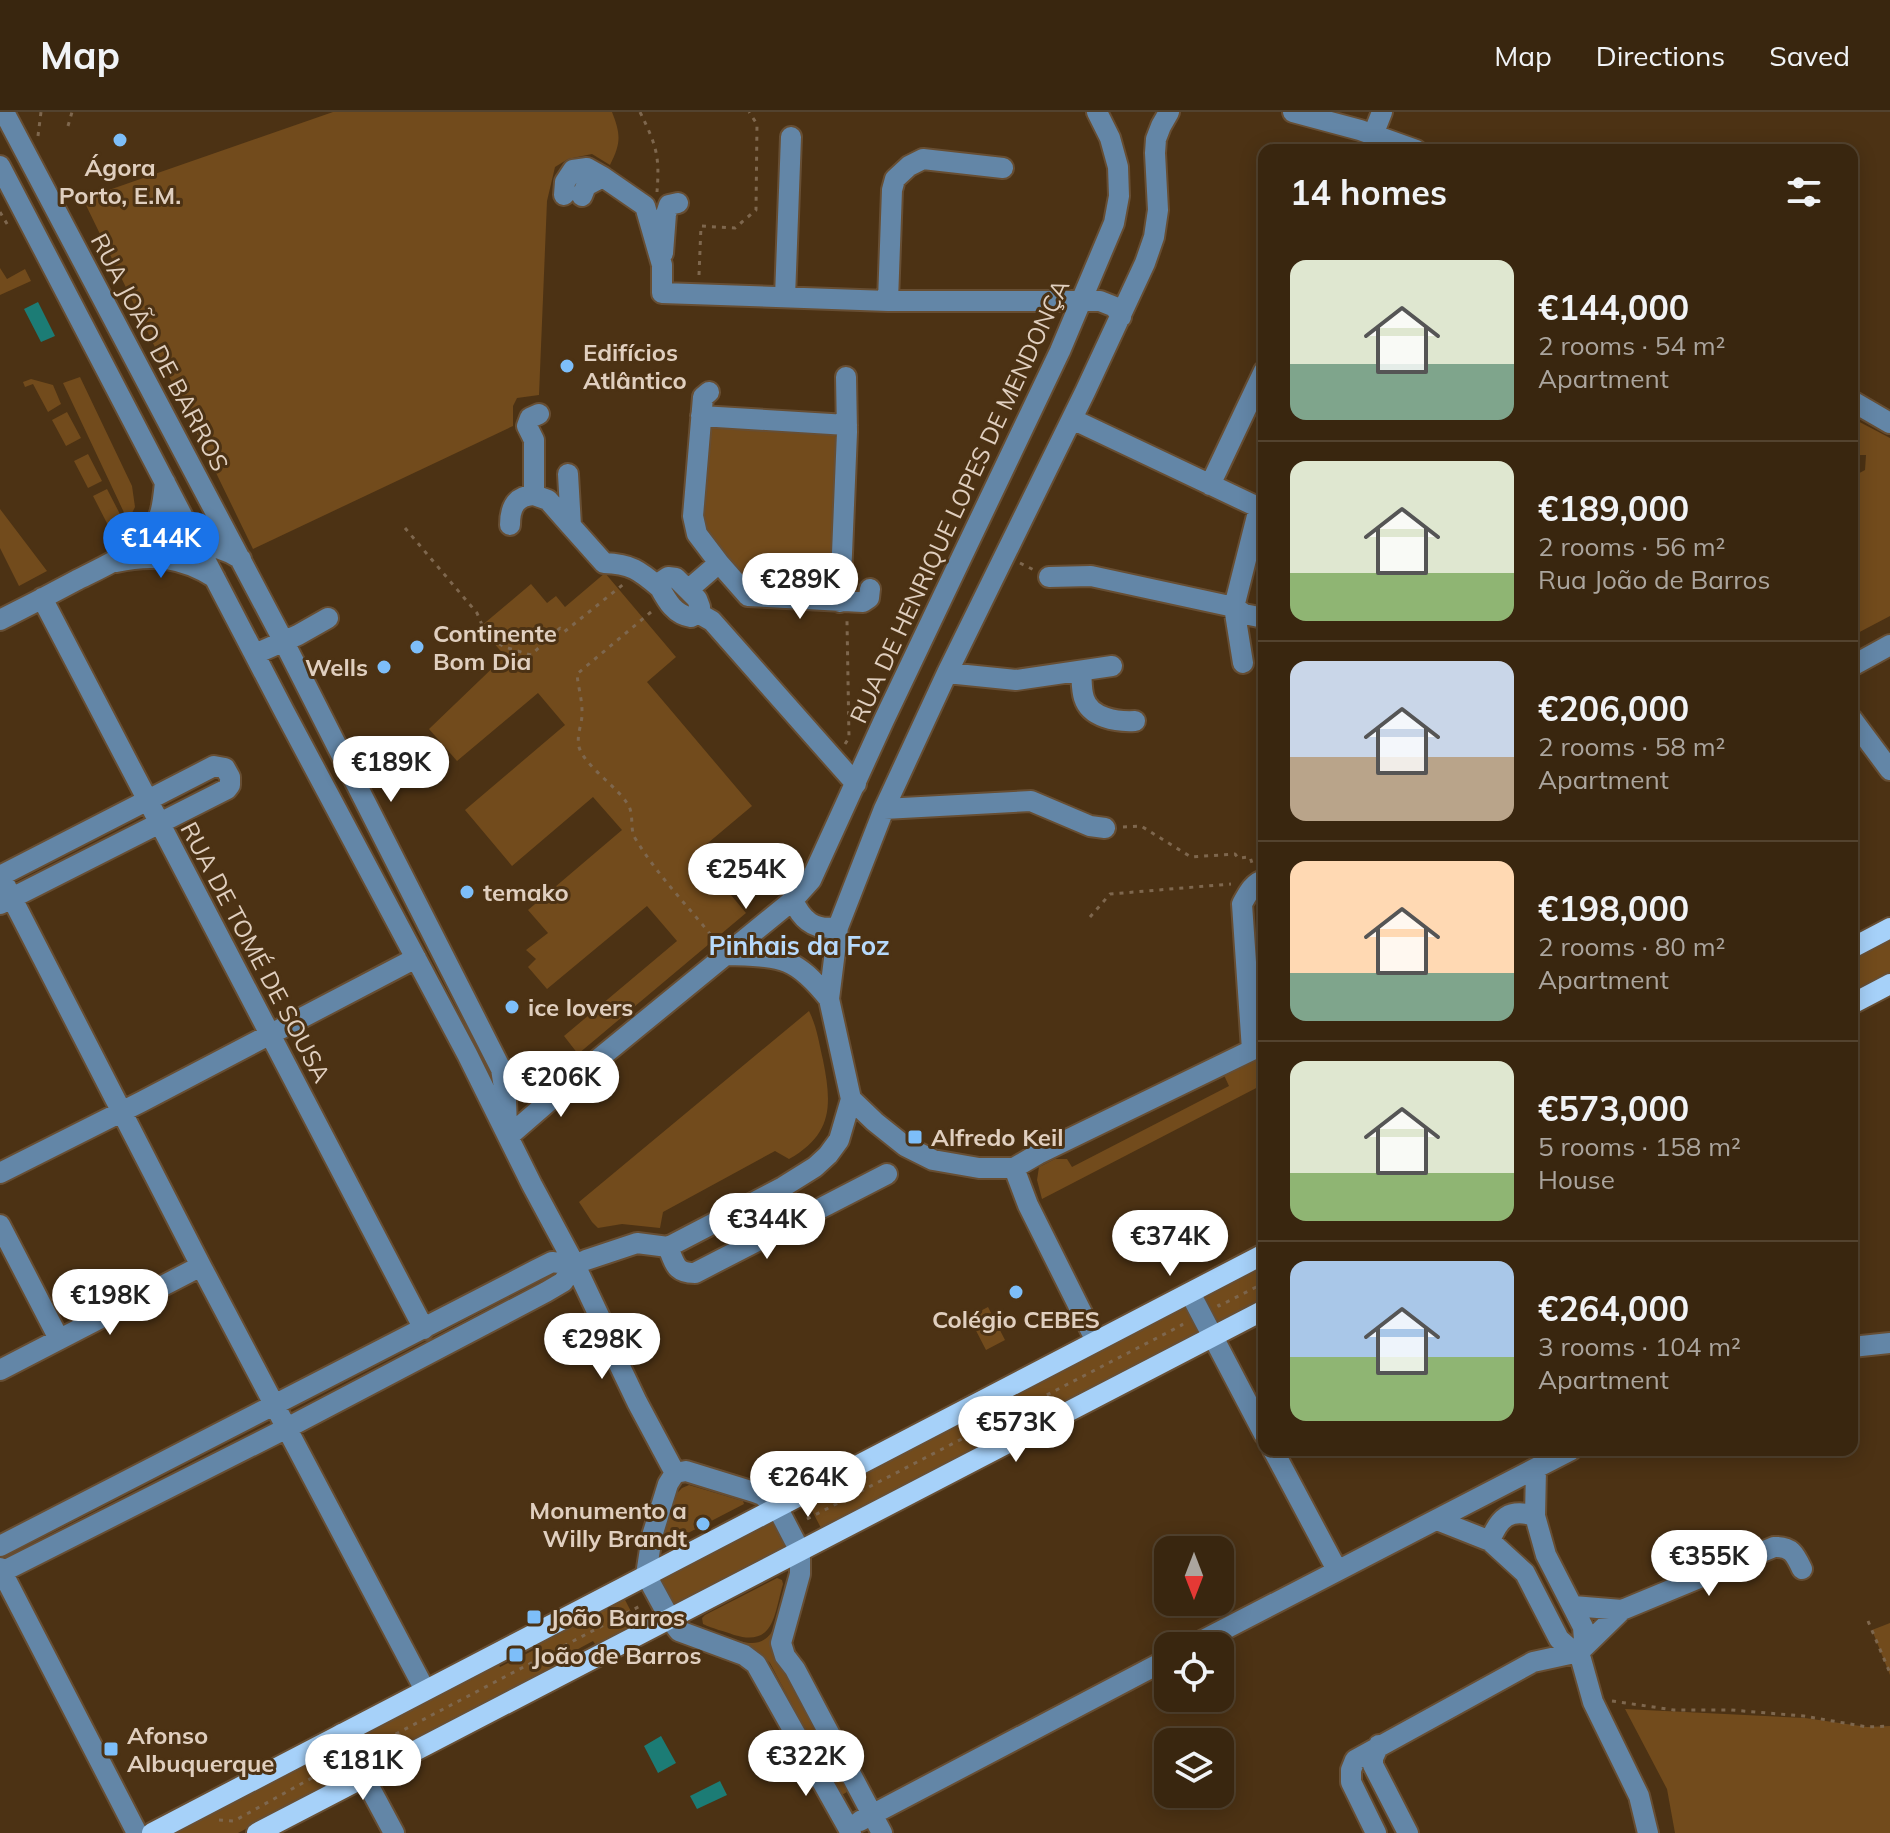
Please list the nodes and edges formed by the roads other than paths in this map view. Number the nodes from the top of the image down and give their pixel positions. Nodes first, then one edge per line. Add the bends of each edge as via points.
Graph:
1 (4, 112) edge
2 (1097, 112) edge
3 (1169, 112) edge
4 (1293, 112) edge
5 (1382, 112) edge
6 (1373, 135) junction
7 (791, 137) dead end
8 (1399, 144) edge
9 (0, 166) edge
10 (1003, 168) dead end
11 (573, 196) dead end
12 (9, 203) edge
13 (678, 203) dead end
14 (662, 265) junction
15 (785, 297) junction
16 (888, 301) junction
17 (1081, 301) junction
18 (1121, 317) junction
19 (846, 377) dead end
20 (1258, 384) edge
21 (709, 392) dead end
22 (1858, 404) edge
23 (539, 414) dead end
24 (701, 416) junction
25 (1072, 419) junction
26 (1890, 423) edge
27 (847, 425) junction
28 (568, 474) dead end
29 (165, 481) junction
30 (1210, 485) junction
31 (534, 495) junction
32 (1258, 508) edge
33 (1258, 520) edge
34 (510, 525) dead end
35 (571, 526) junction
36 (139, 543) junction
37 (196, 543) junction
38 (241, 559) junction
39 (719, 563) junction
40 (108, 564) junction
41 (1049, 577) road end
42 (217, 579) junction
43 (689, 589) junction
44 (870, 589) dead end
45 (663, 594) junction
46 (42, 598) junction
47 (840, 602) junction
48 (1234, 607) junction
49 (698, 613) junction
50 (1258, 617) edge
51 (328, 618) dead end
52 (0, 620) edge
53 (284, 642) junction
54 (1890, 645) edge
55 (255, 654) junction
56 (1243, 663) dead end
57 (1858, 663) edge
58 (1112, 666) dead end
59 (1081, 671) junction
60 (947, 673) junction
61 (1135, 721) dead end
62 (1858, 727) edge
63 (1890, 770) edge
64 (856, 784) junction
65 (148, 800) junction
66 (884, 809) junction
67 (160, 823) junction
68 (1105, 828) road end
69 (0, 876) edge
70 (1257, 885) edge
71 (793, 900) junction
72 (6, 901) edge
73 (838, 927) junction
74 (1890, 928) edge
75 (1858, 945) edge
76 (727, 955) junction
77 (416, 958) junction
78 (1890, 984) edge
79 (829, 999) junction
80 (1858, 1001) edge
81 (1257, 1007) edge
82 (270, 1035) junction
83 (1258, 1046) edge
84 (501, 1069) junction
85 (585, 1070) junction
86 (851, 1099) junction
87 (122, 1112) junction
88 (509, 1136) junction
89 (1014, 1168) junction
90 (0, 1173) edge
91 (887, 1174) dead end
92 (0, 1225) edge
93 (668, 1247) junction
94 (1258, 1257) edge
95 (575, 1265) junction
96 (201, 1266) junction
97 (1190, 1293) junction
98 (1258, 1313) edge
99 (424, 1329) junction
100 (1212, 1337) junction
101 (59, 1339) junction
102 (1096, 1341) junction
103 (1890, 1343) edge
104 (1858, 1346) edge
105 (0, 1370) edge
106 (275, 1406) junction
107 (1258, 1423) edge
108 (287, 1428) junction
109 (1276, 1456) edge
110 (1560, 1456) edge
111 (1536, 1469) junction
112 (675, 1473) junction
113 (777, 1507) junction
114 (1535, 1516) junction
115 (1437, 1520) junction
116 (1490, 1541) junction
117 (0, 1546) edge
118 (800, 1551) junction
119 (1802, 1569) dead end
120 (1, 1570) edge
121 (1337, 1570) junction
122 (646, 1575) junction
123 (1573, 1606) junction
124 (1622, 1610) junction
125 (670, 1619) junction
126 (1219, 1632) edge
127 (1579, 1652) junction
128 (1154, 1666) edge
129 (425, 1690) junction
130 (341, 1734) junction
131 (1379, 1745) junction
132 (364, 1777) junction
133 (872, 1814) junction
134 (845, 1831) edge
135 (137, 1833) edge
136 (152, 1833) edge
137 (257, 1833) edge
138 (394, 1833) edge
139 (882, 1833) edge
140 (1376, 1833) edge
141 (1408, 1833) edge
142 (1648, 1833) edge

1 - 38 street, RUA JOÃO DE BARROS
2 - 17 street, RUA DE HENRIQUE LOPES DE MENDONÇA via 1118,167 1119,196 1114,223
3 - 18 street via 1155,153 1154,237
4 - 6 street
5 - 6 street
6 - 8 street
7 - 15 street
9 - 12 street, RUA JOÃO DE BARROS
10 - 16 street via 923,159 895,179
11 - 14 street via 565,182 573,170 587,168 645,206
12 - 29 street, RUA JOÃO DE BARROS
13 - 14 street via 669,205 666,214
14 - 15 street via 662,293
15 - 16 street
16 - 17 street
17 - 18 street via 1115,307
17 - 64 street, RUA DE HENRIQUE LOPES DE MENDONÇA
18 - 25 street
19 - 27 street
20 - 30 street
21 - 24 street via 703,397
22 - 26 street
23 - 31 street via 527,426 534,440
24 - 27 street
24 - 39 street via 693,516 697,534
25 - 30 street
25 - 60 street
27 - 47 street
28 - 35 street
29 - 36 street via 158,520
29 - 37 street, RUA JOÃO DE BARROS
30 - 32 street
31 - 34 street via 514,504
31 - 35 street via 548,500
33 - 48 street
35 - 45 street via 604,563 640,571
36 - 37 street
36 - 40 street
37 - 38 street
37 - 42 street, RUA JOÃO DE BARROS
38 - 53 street, RUA JOÃO DE BARROS
39 - 43 street
39 - 47 street via 748,596
40 - 42 street via 169,558
40 - 46 street
41 - 48 street via 1091,576
42 - 55 street, RUA JOÃO DE BARROS
43 - 45 street via 668,577 662,581
43 - 49 street
44 - 47 street via 863,602
45 - 49 street via 681,615
46 - 52 street
46 - 65 street, RUA DE TOMÉ DE SOUSA
48 - 50 street
48 - 56 street
49 - 64 street via 712,621
51 - 53 street
53 - 55 street
53 - 84 street, RUA JOÃO DE BARROS
54 - 57 street
55 - 77 street, RUA JOÃO DE BARROS
58 - 59 street
59 - 60 street via 1016,680
59 - 61 street via 1084,700 1091,709 1112,720
60 - 66 street
62 - 63 street
64 - 71 street, RUA DE HENRIQUE LOPES DE MENDONÇA via 811,880
65 - 67 street, RUA DE TOMÉ DE SOUSA
65 - 67 street via 214,766 225,768 230,777 227,789
65 - 69 street
66 - 68 street via 1031,801
66 - 73 street
67 - 72 street
67 - 82 street, RUA DE TOMÉ DE SOUSA
69 - 72 street
70 - 81 street via 1242,904
71 - 73 street via 813,925
71 - 76 street, RUA DE HENRIQUE LOPES DE MENDONÇA
72 - 87 street
73 - 79 street
74 - 75 main road
76 - 79 street via 793,964
76 - 85 street, RUA DE HENRIQUE LOPES DE MENDONÇA
77 - 82 street
77 - 88 street, RUA JOÃO DE BARROS
78 - 80 main road
79 - 86 street
81 - 83 street
82 - 87 street
82 - 99 street, RUA DE TOMÉ DE SOUSA
83 - 89 street
84 - 85 street via 551,1074
84 - 88 street, RUA JOÃO DE BARROS
85 - 88 street, RUA DE HENRIQUE LOPES DE MENDONÇA
86 - 89 street via 905,1146 933,1160
86 - 93 street via 839,1140 815,1167
87 - 90 street
87 - 96 street
88 - 95 street, RUA JOÃO DE BARROS
89 - 102 street
91 - 93 street via 695,1273 678,1269
92 - 101 street
93 - 95 street via 637,1243
94 - 97 main road
95 - 99 street via 552,1262
95 - 108 street via 563,1282 546,1292
95 - 112 street, RUA JOÃO DE BARROS
96 - 101 street
96 - 106 street
97 - 100 street
97 - 102 main road
98 - 100 main road
99 - 106 street
100 - 107 street
100 - 118 main road
101 - 105 street
102 - 113 main road
103 - 104 street
106 - 108 street
106 - 117 street
108 - 120 street
108 - 129 street
109 - 121 street
110 - 111 street
111 - 114 street
111 - 115 street
112 - 113 street via 686,1471 754,1492
112 - 122 street via 652,1536
113 - 118 street
113 - 122 main road
114 - 116 street via 1507,1515
114 - 123 street via 1546,1555
115 - 116 street
115 - 121 street
116 - 127 street via 1525,1573 1559,1639
118 - 125 main road
118 - 133 street via 800,1574 781,1643
119 - 124 street via 1792,1550 1774,1547
120 - 135 street
121 - 126 street
122 - 125 street
122 - 129 main road
123 - 124 street
123 - 127 street via 1583,1627
124 - 127 street
125 - 132 main road
125 - 134 street via 679,1631 756,1664
127 - 131 street via 1533,1662
127 - 142 street via 1593,1702 1639,1796
128 - 133 street
129 - 130 main road
130 - 132 street
130 - 136 main road
131 - 140 street via 1355,1760 1351,1770 1351,1782
131 - 141 street via 1373,1765
132 - 137 main road
132 - 138 street
133 - 134 street
133 - 139 street

